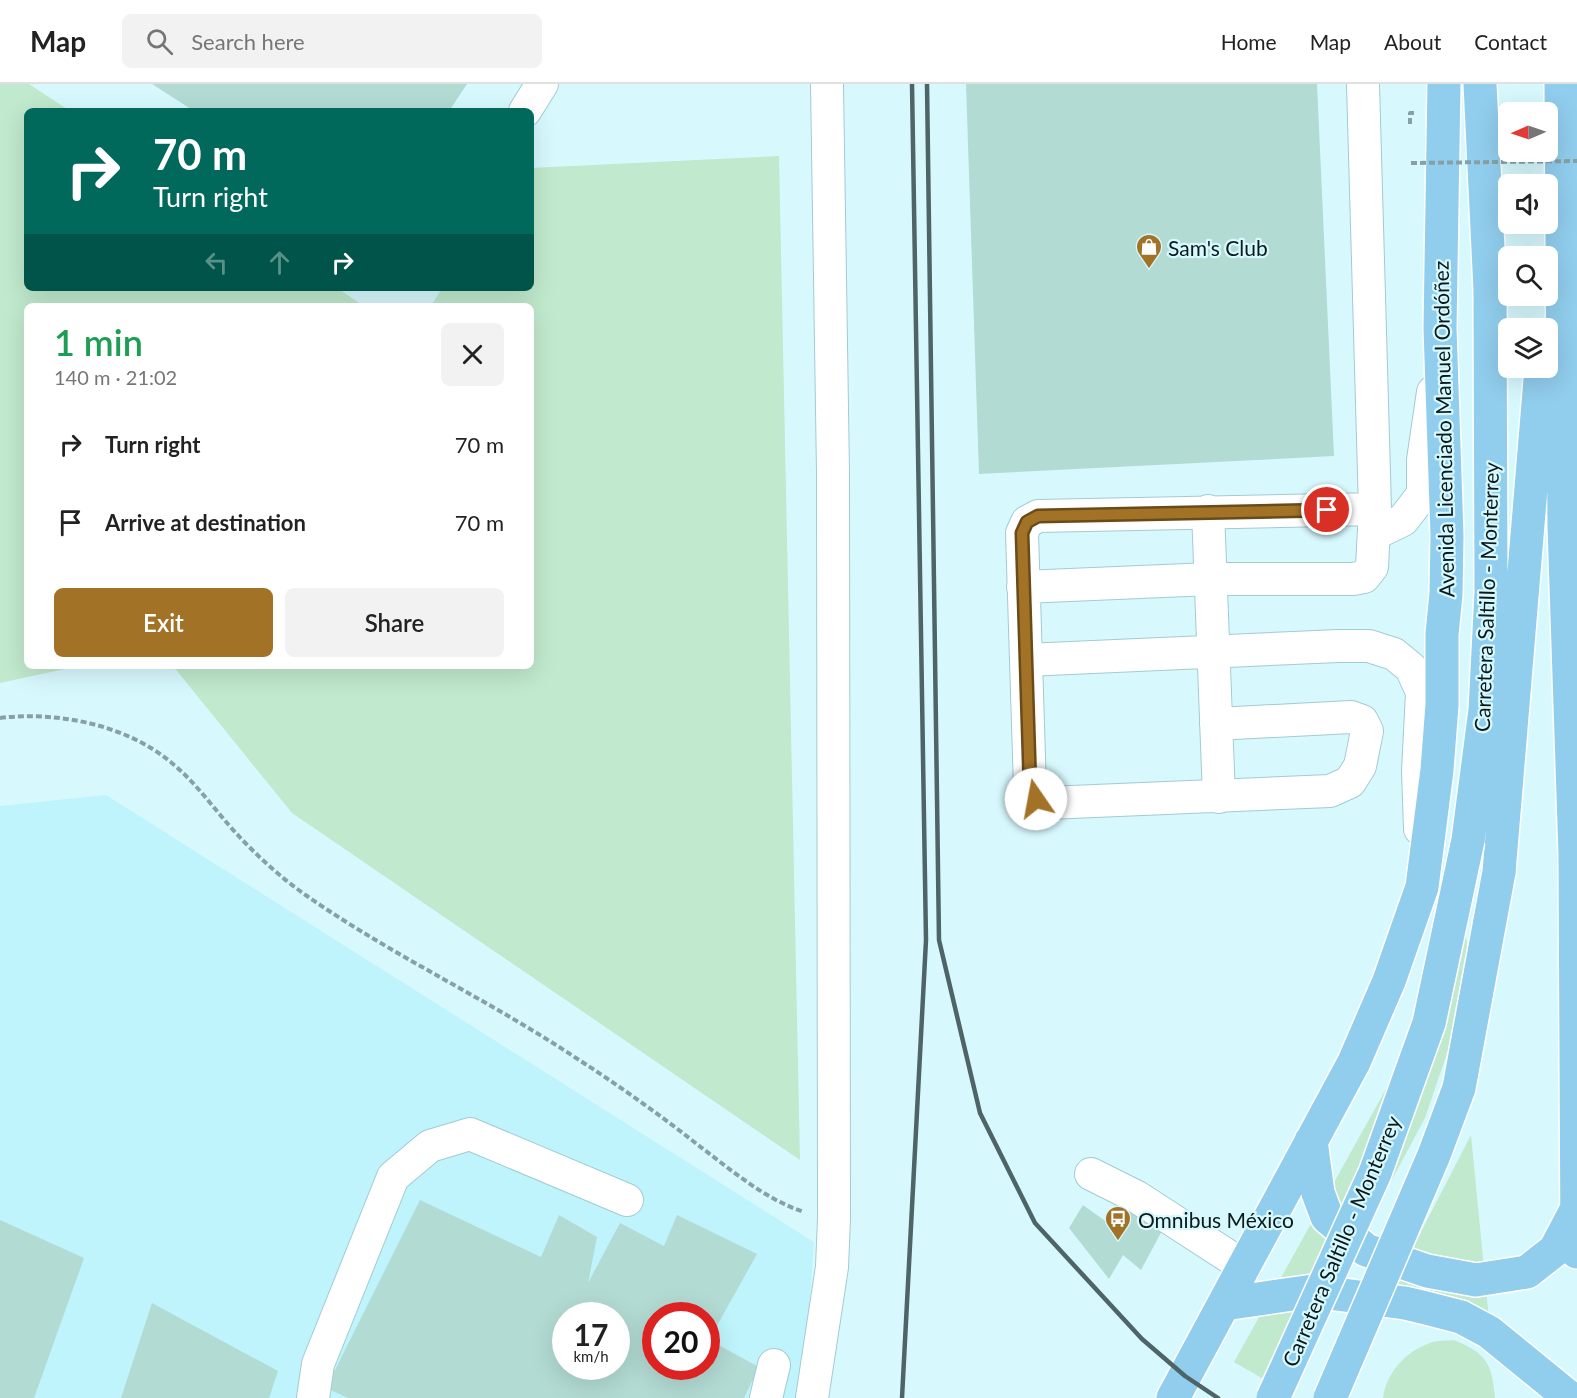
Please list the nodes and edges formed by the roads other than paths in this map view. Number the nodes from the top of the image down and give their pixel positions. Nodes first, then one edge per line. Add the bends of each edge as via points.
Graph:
1 (542, 84) edge
2 (827, 84) edge
3 (1363, 84) edge
4 (1444, 84) edge
5 (1480, 84) edge
6 (1542, 84) edge
7 (1561, 84) edge
8 (1543, 102) edge
9 (527, 108) edge
10 (1562, 287) edge
11 (1548, 318) edge
12 (1440, 328) junction
13 (1540, 378) edge
14 (1208, 511) junction
15 (1375, 521) junction
16 (1210, 579) junction
17 (1023, 587) junction
18 (1214, 652) junction
19 (1026, 660) junction
20 (1574, 689) edge
21 (1216, 724) junction
22 (1574, 759) edge
23 (1219, 797) junction
24 (1422, 887) junction
25 (1311, 1141) junction
26 (1090, 1174) dead end
27 (627, 1200) dead end
28 (1576, 1211) edge
29 (1577, 1252) edge
30 (1245, 1267) junction
31 (1224, 1304) junction
32 (774, 1365) dead end
33 (314, 1398) edge
34 (766, 1398) edge
35 (812, 1398) edge
36 (1173, 1398) edge
37 (1273, 1398) edge
38 (1330, 1398) edge
39 (1570, 1398) edge

1 - 9 lane
2 - 35 lane via 833,473 834,1219 827,1302
3 - 15 lane
4 - 12 main road, Avenida Licenciado Manuel Ordóñez
5 - 37 main road, Carretera Saltillo - Monterrey, bridge via 1490,290 1491,593 1485,710 1468,840 1429,1023 1375,1173
6 - 8 main road
7 - 10 main road
10 - 11 main road
10 - 20 main road via 1564,526
12 - 15 lane via 1423,460 1423,494 1403,520
12 - 24 main road, Avenida Licenciado Manuel Ordóñez via 1446,594 1437,770
13 - 38 main road, Carretera Saltillo - Monterrey, bridge via 1498,872 1459,1088
14 - 15 lane
14 - 16 lane
14 - 17 lane via 1038,516 1027,522 1022,533
15 - 16 lane via 1372,567 1364,576
16 - 17 lane
16 - 18 lane
17 - 19 lane
18 - 19 lane
18 - 21 lane
18 - 24 lane via 1369,646 1394,654 1411,668 1422,692 1418,771
19 - 23 lane via 1030,788 1036,799 1048,803
20 - 22 main road
21 - 23 lane
21 - 23 lane via 1351,717 1362,721 1368,731 1360,766 1350,782 1330,791
22 - 28 main road
24 - 25 main road, Avenida Licenciado Manuel Ordóñez via 1389,981 1358,1052
25 - 28 main road via 1318,1193 1326,1217 1366,1250 1427,1271 1476,1280 1527,1272 1555,1250
25 - 30 main road, Avenida Licenciado Manuel Ordóñez
26 - 30 lane via 1137,1197
27 - 33 lane via 470,1134 430,1146 393,1177 318,1364
28 - 29 main road
30 - 31 main road, Avenida Licenciado Manuel Ordóñez
31 - 36 main road, Avenida Licenciado Manuel Ordóñez
31 - 39 main road via 1313,1291 1405,1303 1461,1317 1489,1332
32 - 34 lane

